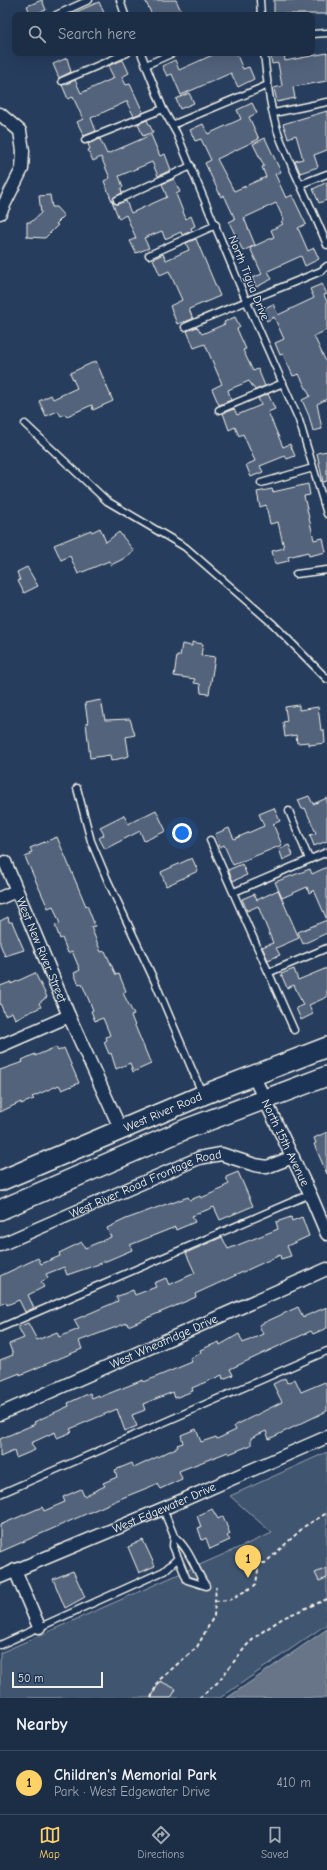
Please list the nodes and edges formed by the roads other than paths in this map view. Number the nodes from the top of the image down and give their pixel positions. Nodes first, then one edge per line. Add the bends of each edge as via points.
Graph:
1 (89, 0) edge
2 (120, 0) edge
3 (260, 0) edge
4 (63, 12) edge
5 (124, 12) edge
6 (261, 12) edge
7 (327, 33) edge
8 (315, 34) edge
9 (120, 56) edge
10 (142, 56) edge
11 (166, 56) edge
12 (264, 56) edge
13 (146, 65) junction
14 (62, 81) dead end
15 (268, 85) junction
16 (327, 102) edge
17 (164, 109) junction
18 (274, 113) junction
19 (0, 114) edge
20 (172, 125) junction
21 (85, 140) dead end
22 (191, 166) junction
23 (327, 174) edge
24 (301, 184) junction
25 (117, 200) dead end
26 (0, 213) edge
27 (216, 225) junction
28 (327, 245) edge
29 (149, 255) dead end
30 (327, 266) edge
31 (246, 300) junction
32 (185, 327) dead end
33 (283, 383) junction
34 (219, 410) dead end
35 (25, 424) dead end
36 (313, 468) junction
37 (261, 483) dead end
38 (327, 514) edge
39 (327, 570) edge
40 (296, 574) dead end
41 (327, 679) edge
42 (77, 788) dead end
43 (289, 812) dead end
44 (210, 840) dead end
45 (327, 852) edge
46 (309, 859) junction
47 (5, 862) dead end
48 (16, 890) junction
49 (234, 892) junction
50 (0, 898) edge
51 (327, 948) edge
52 (270, 972) junction
53 (69, 1016) junction
54 (294, 1030) dead end
55 (0, 1046) edge
56 (327, 1047) edge
57 (253, 1075) junction
58 (327, 1076) edge
59 (202, 1095) junction
60 (265, 1098) junction
61 (121, 1130) junction
62 (293, 1158) junction
63 (0, 1181) edge
64 (310, 1194) junction
65 (0, 1210) edge
66 (327, 1234) edge
67 (0, 1245) edge
68 (327, 1269) edge
69 (0, 1328) edge
70 (327, 1351) edge
71 (0, 1414) edge
72 (327, 1437) edge
73 (0, 1494) edge
74 (163, 1509) junction
75 (174, 1536) junction
76 (178, 1558) junction
77 (15, 1570) junction
78 (0, 1577) edge
79 (40, 1627) junction
80 (0, 1645) edge

1 - 4 lane
2 - 5 lane
3 - 6 lane
7 - 8 lane
9 - 14 lane
10 - 13 lane, North Tigua Drive
11 - 13 lane
12 - 15 lane
13 - 17 lane, North Tigua Drive
15 - 18 lane
15 - 20 lane
16 - 18 lane
17 - 20 lane, North Tigua Drive
17 - 21 lane
18 - 24 lane via 280,137
19 - 26 street via 20,131 23,151 22,169
20 - 22 lane, North Tigua Drive
22 - 25 lane
22 - 27 lane, North Tigua Drive
23 - 24 lane
24 - 28 lane
27 - 29 lane
27 - 31 lane, North Tigua Drive
30 - 31 lane via 265,295
31 - 32 lane
31 - 33 lane, North Tigua Drive
33 - 34 lane
33 - 36 lane, North Tigua Drive via 299,420
35 - 41 lane via 108,501 185,547 273,624
36 - 37 lane
36 - 38 lane, North Tigua Drive
39 - 40 lane
42 - 59 lane via 94,848 155,982
43 - 46 lane
44 - 49 lane
45 - 46 lane
46 - 49 lane
47 - 48 street, West New River Street
48 - 50 street
48 - 53 street, West New River Street
49 - 52 lane
51 - 52 lane
52 - 54 lane
53 - 55 street, West New River Street
53 - 61 street, West New River Street
56 - 57 main road, West River Road
57 - 59 main road, West River Road
57 - 60 street, North 15th Avenue
58 - 60 main road, West River Road
59 - 61 main road, West River Road
60 - 62 street, North 15th Avenue
60 - 65 main road, West River Road via 186,1129
61 - 63 main road, West River Road
62 - 64 street, North 15th Avenue
62 - 67 street, West River Road Frontage Road via 267,1167 221,1154 199,1158
64 - 66 street, North 15th Avenue
64 - 69 lane
68 - 71 street, West Wheatridge Drive
70 - 73 lane
72 - 74 street, West Edgewater Drive
74 - 75 lane
74 - 77 street, West Edgewater Drive
75 - 76 lane via 173,1546
75 - 76 lane via 183,1544 206,1586 188,1580
76 - 79 lane via 164,1571
77 - 78 street, West Edgewater Drive
77 - 79 street
79 - 80 lane

